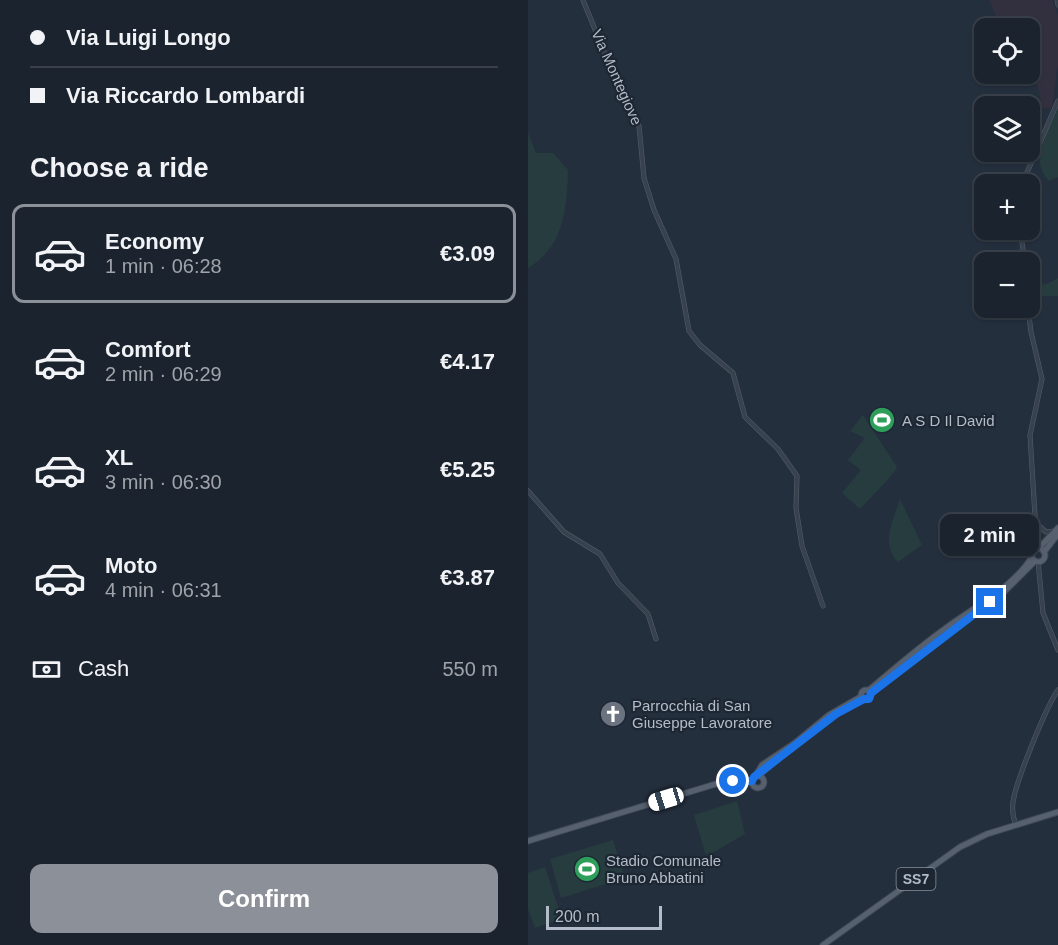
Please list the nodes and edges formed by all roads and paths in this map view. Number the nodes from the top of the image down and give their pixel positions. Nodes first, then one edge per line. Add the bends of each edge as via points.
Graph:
1 (584, 0) edge
2 (1057, 0) edge
3 (1058, 5) edge
4 (1058, 101) edge
5 (1026, 174) edge
6 (1029, 318) edge
7 (528, 491) edge
8 (1037, 524) junction
9 (1057, 531) edge
10 (1038, 548) junction
11 (1044, 552) junction
12 (1035, 560) junction
13 (823, 606) dead end
14 (656, 639) dead end
15 (1058, 650) edge
16 (1058, 690) edge
17 (1058, 812) edge
18 (1015, 824) junction
19 (528, 841) edge
20 (823, 945) edge

1 - 13 street, Via Montegiove via 607,60 638,122 644,178 676,259 691,334 733,373 746,417 778,449 797,476 796,508 802,546
2 - 3 street
4 - 5 street
6 - 8 street via 1042,378 1030,435
7 - 14 street via 564,532 600,554 620,585 648,614
8 - 9 street via 1046,532
8 - 10 street
9 - 10 main road
9 - 11 main road
10 - 11 main road
10 - 12 main road via 1032,552
11 - 12 main road via 1044,558
12 - 15 street via 1043,613
12 - 19 main road via 1007,590 870,692 869,699 863,698 831,717 755,778 721,782
16 - 18 street via 1014,796
17 - 18 main road, SS7
18 - 20 main road, SS7 via 955,850

